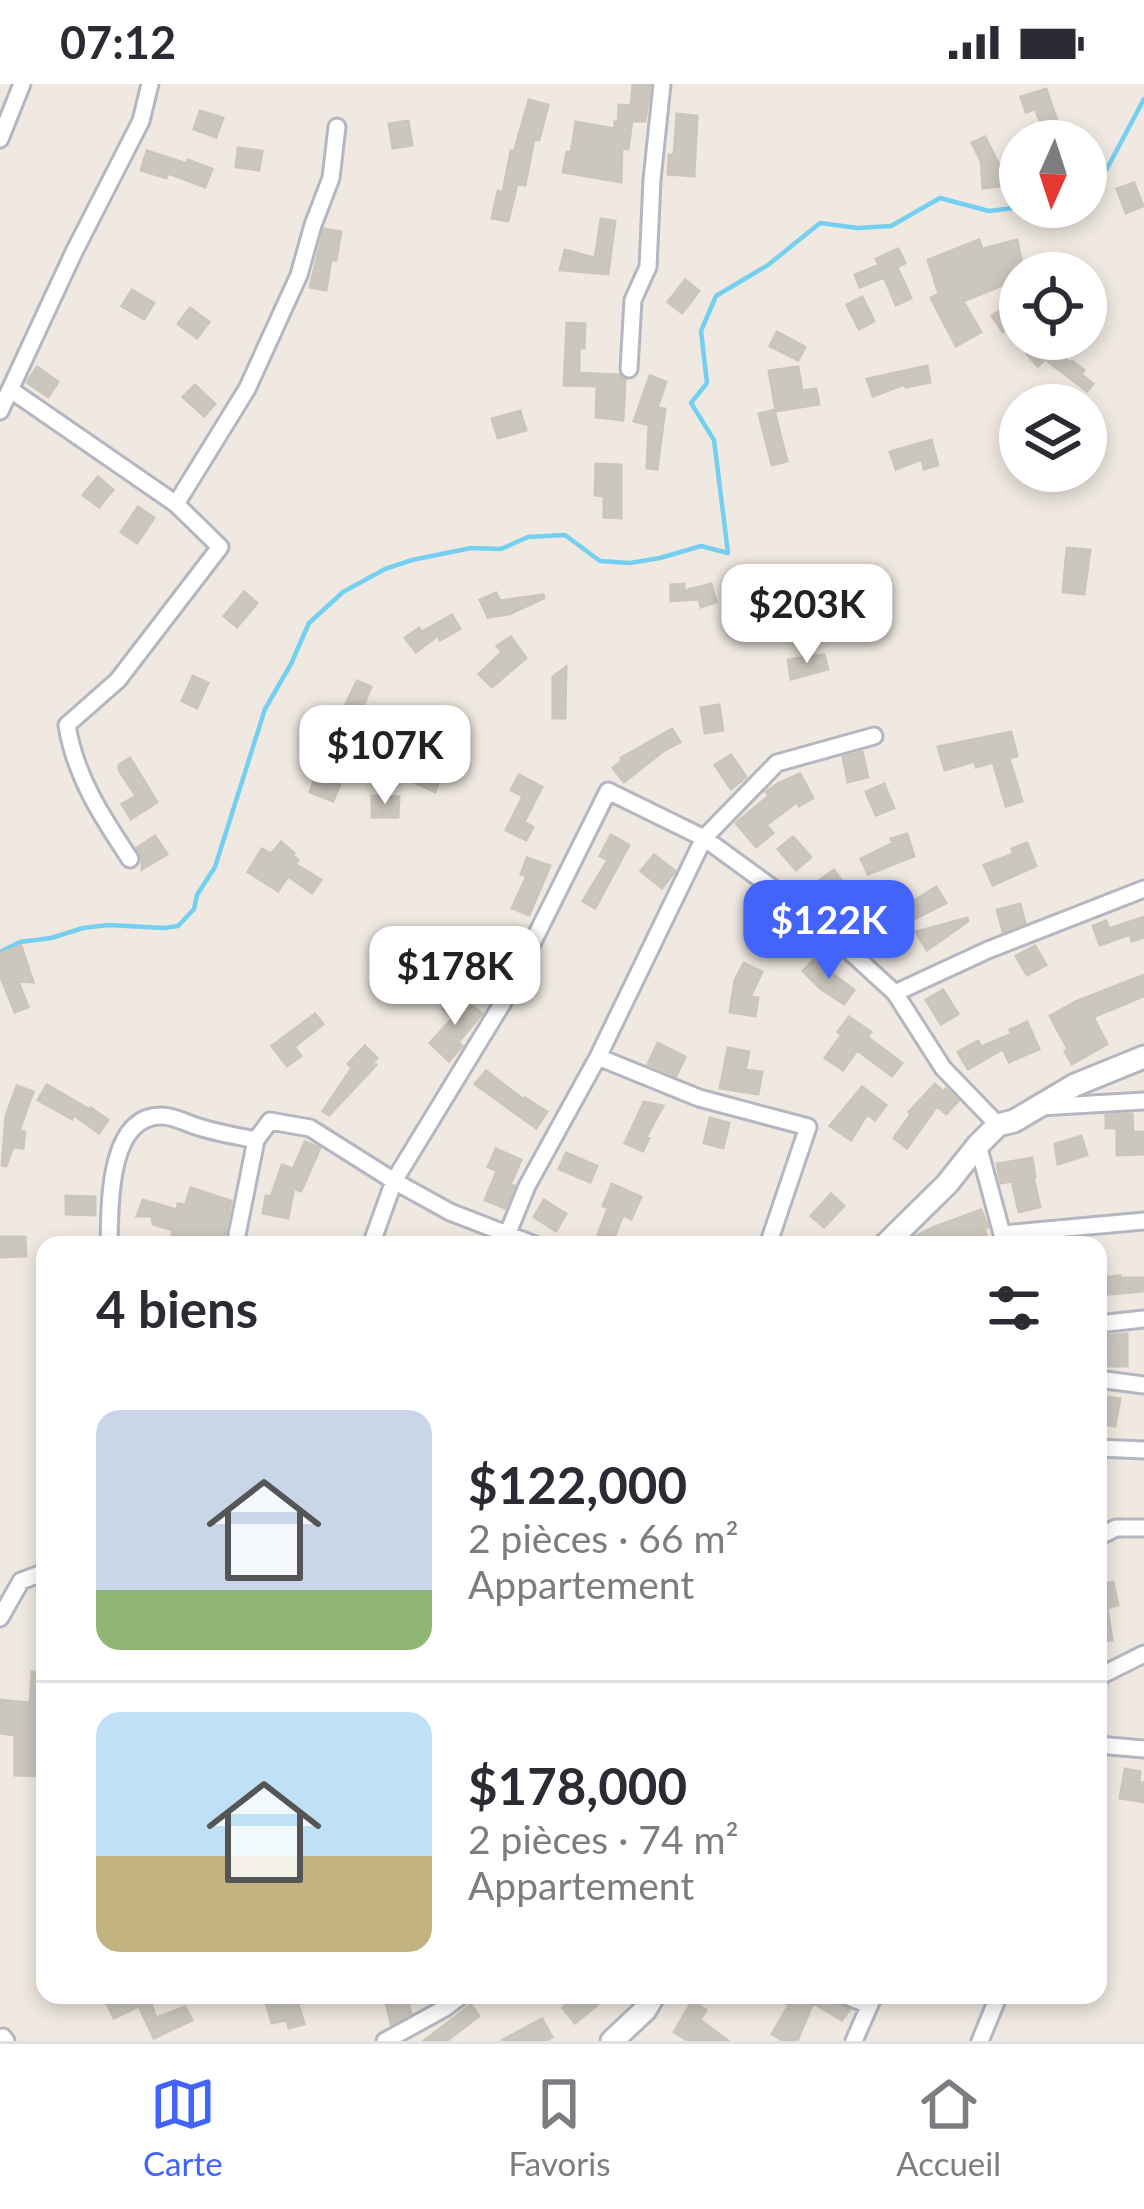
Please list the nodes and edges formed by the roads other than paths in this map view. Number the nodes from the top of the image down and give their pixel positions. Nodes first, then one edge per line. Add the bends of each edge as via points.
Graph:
1 (22, 84) edge
2 (150, 84) edge
3 (662, 84) edge
4 (337, 127) dead end
5 (0, 139) edge
6 (629, 369) dead end
7 (11, 390) junction
8 (0, 411) edge
9 (176, 504) junction
10 (874, 736) dead end
11 (704, 838) junction
12 (130, 860) dead end
13 (1144, 889) edge
14 (895, 993) junction
15 (598, 1057) junction
16 (1144, 1057) edge
17 (1144, 1101) edge
18 (1037, 1107) junction
19 (998, 1125) junction
20 (256, 1139) junction
21 (978, 1144) junction
22 (394, 1181) junction
23 (1144, 1221) edge
24 (110, 1236) edge
25 (237, 1236) edge
26 (373, 1236) edge
27 (499, 1236) edge
28 (506, 1236) edge
29 (771, 1236) edge
30 (894, 1236) edge
31 (1003, 1236) edge
32 (1027, 1236) edge
33 (1144, 1319) edge
34 (1107, 1323) edge
35 (1107, 1380) edge
36 (1144, 1385) edge
37 (1107, 1448) edge
38 (1144, 1450) edge
39 (1144, 1528) edge
40 (1107, 1532) edge
41 (36, 1575) edge
42 (0, 1618) edge
43 (1144, 1654) edge
44 (1107, 1672) edge
45 (1107, 1746) edge
46 (1144, 1750) edge
47 (451, 2004) edge
48 (649, 2004) edge
49 (869, 2004) edge
50 (995, 2004) edge
51 (386, 2041) edge
52 (612, 2041) edge
53 (854, 2041) edge
54 (980, 2041) edge

1 - 5 street
2 - 7 street via 141,121
3 - 6 street via 648,267 633,300
4 - 9 street via 332,178 299,275 247,389
7 - 8 street
7 - 9 street
9 - 12 street via 220,547 118,680 67,725 94,806
10 - 11 street via 777,764
11 - 14 street via 811,916
11 - 15 street
11 - 22 street via 608,791 502,1004
13 - 14 street
14 - 19 street via 943,1068
15 - 28 street
15 - 29 street via 699,1098 808,1127
16 - 18 street
17 - 18 street
18 - 19 street
19 - 21 street
20 - 22 street via 270,1121 310,1128
20 - 24 street via 163,1116 142,1120 122,1142
20 - 25 street
21 - 30 street
21 - 31 street
22 - 26 street
22 - 27 street
23 - 32 street
33 - 34 street
35 - 36 street
37 - 38 street
39 - 40 street
41 - 42 street via 21,1581
43 - 44 street
45 - 46 street
47 - 51 street
48 - 52 street
49 - 53 street
50 - 54 street

